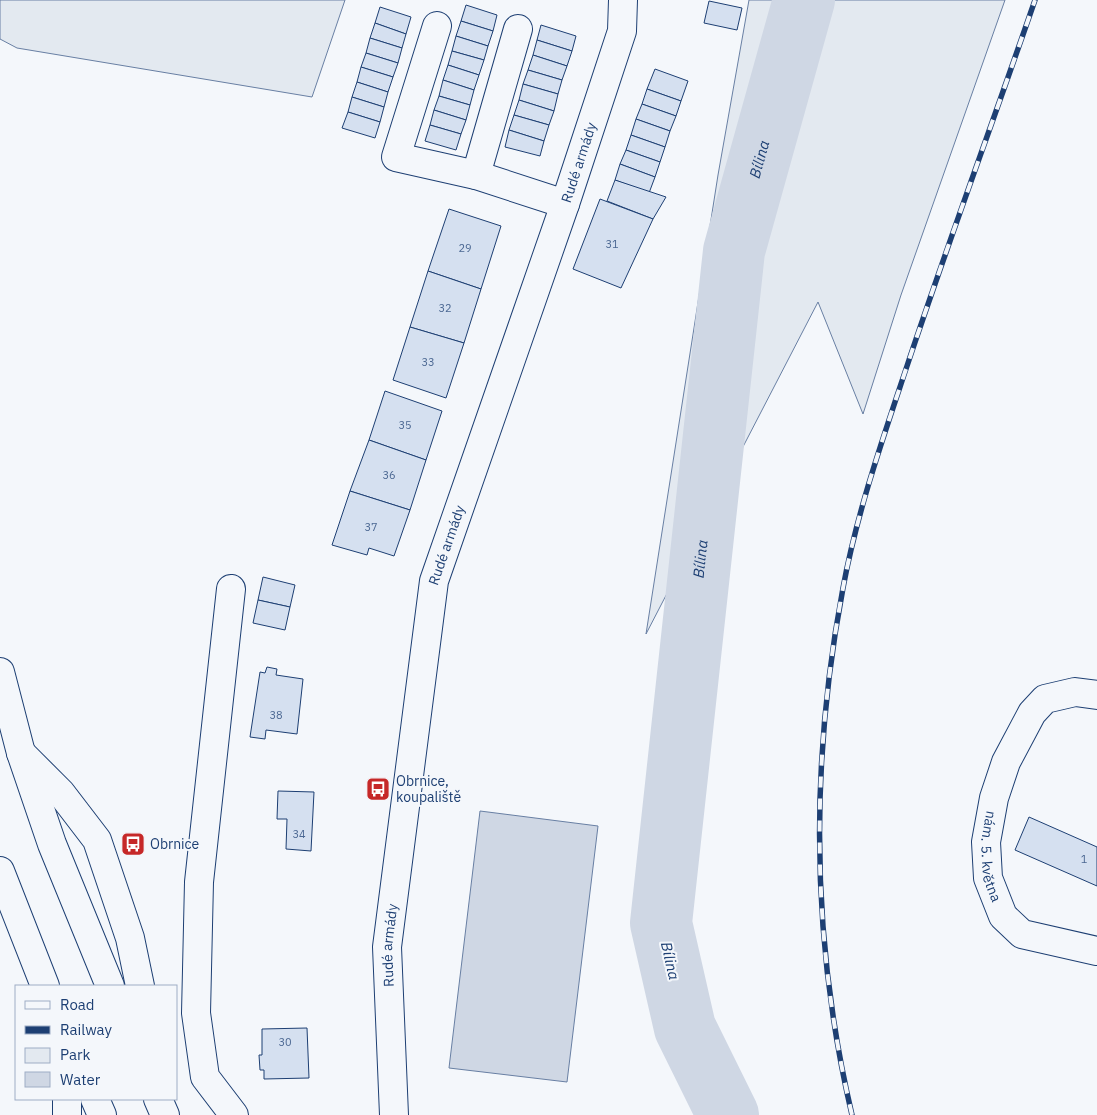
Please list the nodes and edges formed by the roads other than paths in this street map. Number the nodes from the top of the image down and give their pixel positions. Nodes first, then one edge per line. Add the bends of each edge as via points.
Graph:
1 (623, 0) edge
2 (437, 26) dead end
3 (518, 29) dead end
4 (476, 175) junction
5 (565, 204) junction
6 (231, 589) dead end
7 (0, 672) edge
8 (1097, 695) edge
9 (21, 753) junction
10 (0, 871) edge
11 (1097, 951) edge
12 (46, 985) edge
13 (110, 985) edge
14 (140, 985) edge
15 (66, 1100) edge
16 (95, 1100) edge
17 (158, 1100) edge
18 (67, 1115) edge
19 (102, 1115) edge
20 (165, 1115) edge
21 (234, 1115) edge
22 (394, 1115) edge

1 - 5 main road, Rudé armády via 622,31
2 - 4 main road via 396,157
3 - 4 main road
4 - 5 main road
5 - 22 main road, Rudé armády via 434,581 387,947
6 - 21 main road via 199,882 196,1013 205,1077
7 - 9 main road
8 - 11 main road, nám. 5. května via 1076,692 1045,699 1032,713 1006,762 994,798 986,842 988,878 1002,916 1022,934
9 - 13 main road via 52,844
9 - 14 main road via 61,793 97,840 130,938
10 - 12 main road
15 - 18 main road
16 - 19 main road
17 - 20 main road

